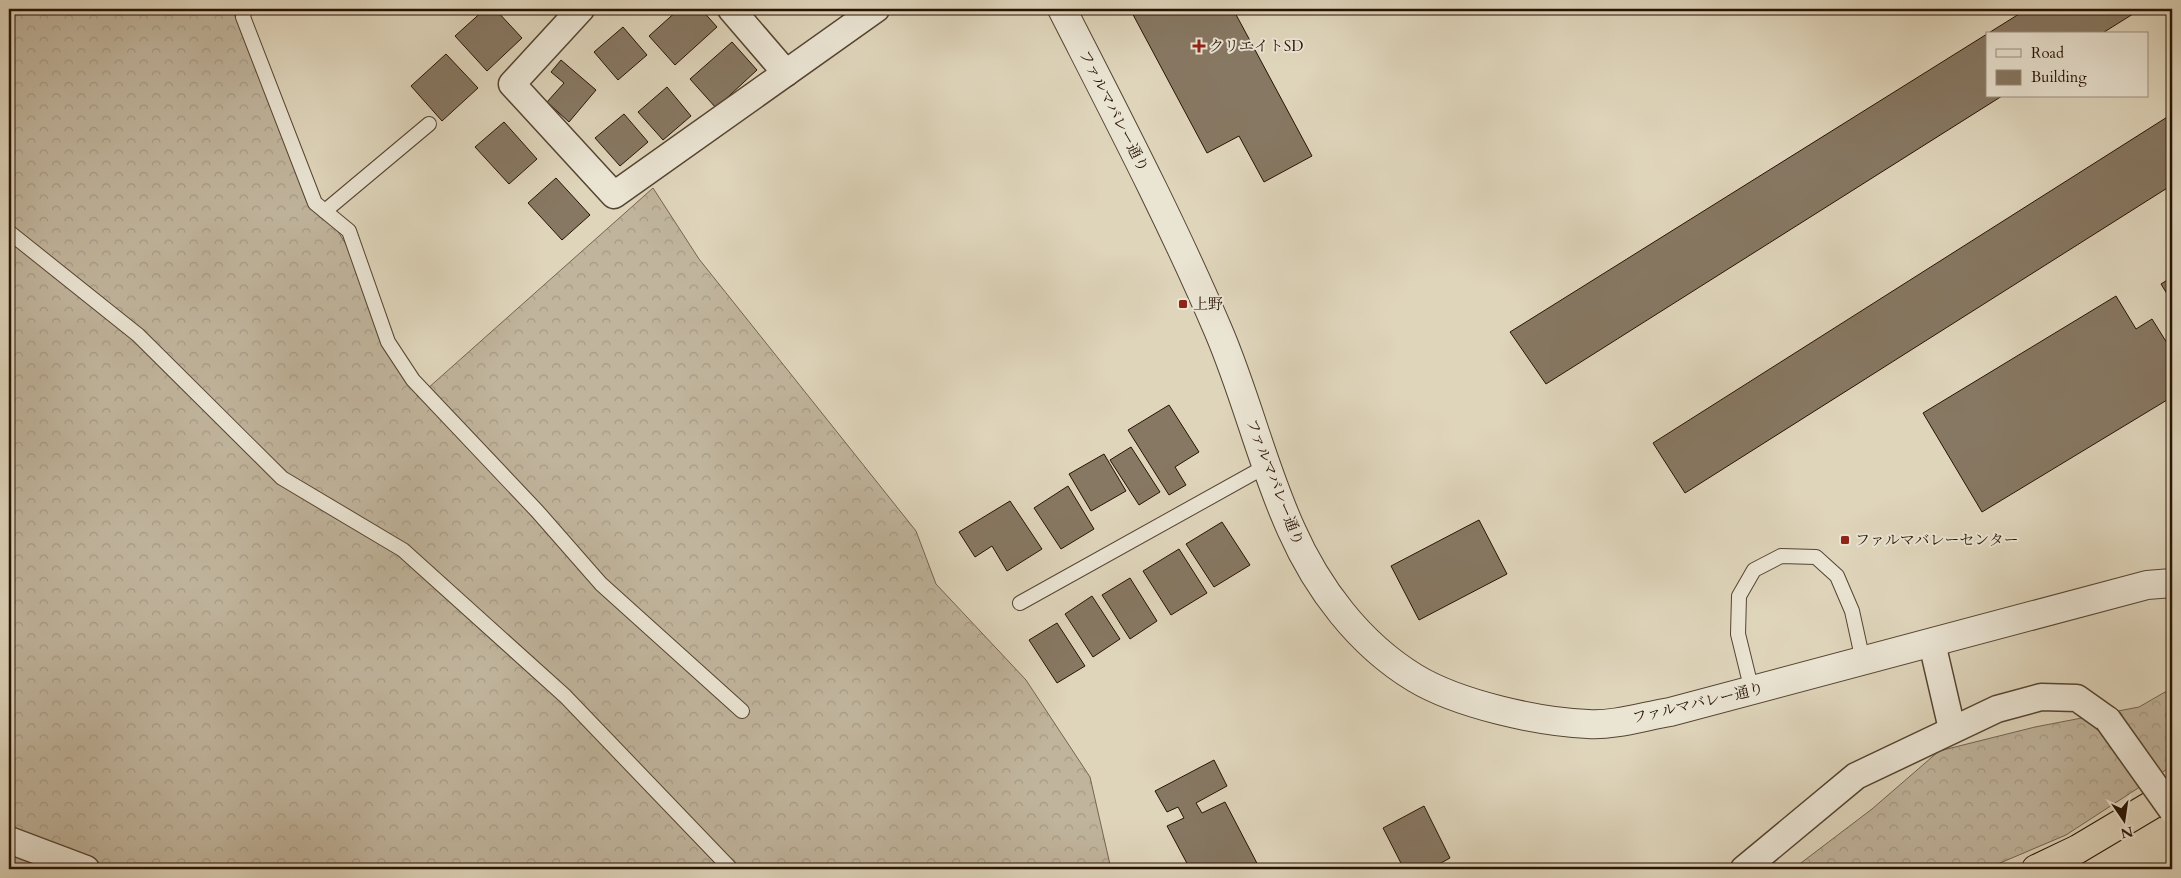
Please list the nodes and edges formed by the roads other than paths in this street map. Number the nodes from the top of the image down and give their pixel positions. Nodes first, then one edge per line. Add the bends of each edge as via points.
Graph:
1 (245, 9) edge
2 (581, 9) edge
3 (732, 9) edge
4 (876, 9) edge
5 (1062, 9) edge
6 (786, 73) junction
7 (429, 124) dead end
8 (325, 211) junction
9 (9, 232) edge
10 (1268, 465) junction
11 (2172, 583) edge
12 (1020, 603) dead end
13 (1932, 643) junction
14 (1863, 661) junction
15 (1752, 691) junction
16 (742, 711) dead end
17 (1952, 729) junction
18 (2172, 793) edge
19 (2172, 811) edge
20 (20, 852) edge
21 (86, 869) edge
22 (731, 869) edge
23 (1744, 869) edge
24 (2036, 869) edge
25 (2077, 869) edge

1 - 8 lane via 243,17 315,203
2 - 6 street via 512,84 614,195
3 - 6 street
4 - 6 street
5 - 10 street, ファルマバレー通り via 1172,227 1220,332
7 - 8 lane
8 - 16 lane via 348,231 388,342 413,380 537,511 600,584
9 - 22 lane via 138,336 282,478 403,550 565,696
10 - 12 lane
10 - 15 street, ファルマバレー通り via 1291,528 1322,588 1362,636 1415,678 1474,704 1591,725 1670,712
11 - 13 street, ファルマバレー通り via 2147,585
13 - 14 street, ファルマバレー通り
13 - 17 street
14 - 15 street, ファルマバレー通り
14 - 15 lane via 1852,611 1837,576 1816,557 1781,556 1754,570 1739,596 1738,634
17 - 19 street, bridge via 1996,709 2041,697 2077,698 2108,720
17 - 23 street via 1856,776
18 - 24 highway via 2078,849
19 - 25 highway
20 - 21 street

